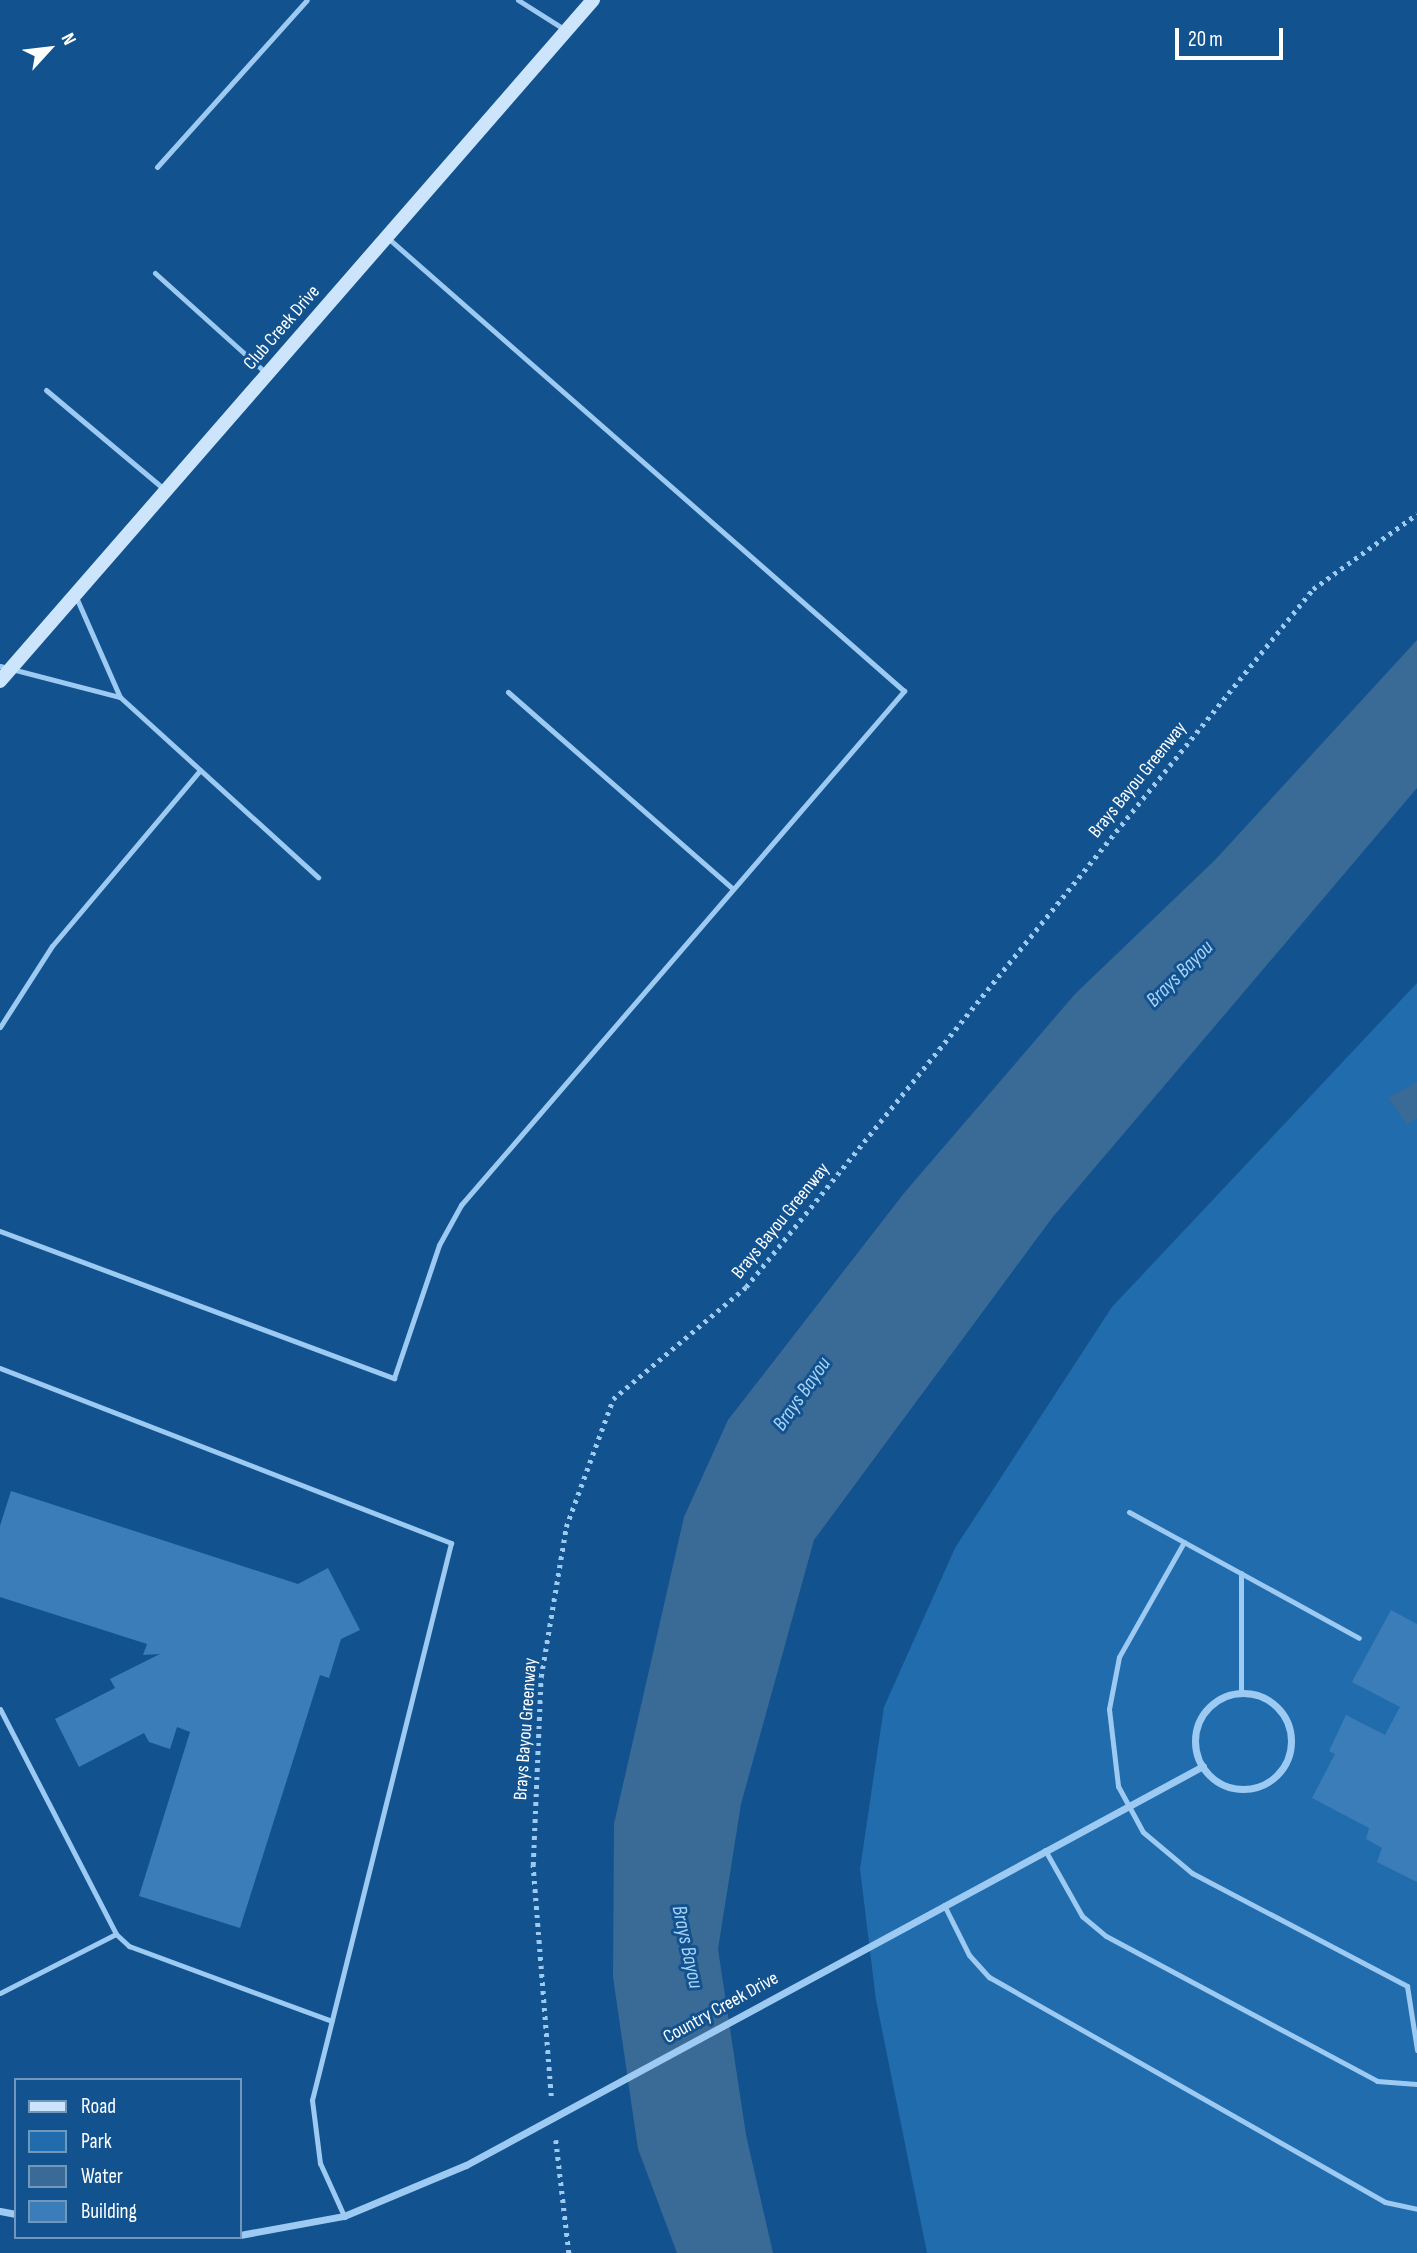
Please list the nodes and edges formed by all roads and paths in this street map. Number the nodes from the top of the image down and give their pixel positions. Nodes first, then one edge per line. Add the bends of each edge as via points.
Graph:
1 (307, 0) edge
2 (519, 0) edge
3 (593, 0) edge
4 (567, 30) junction
5 (158, 167) dead end
6 (386, 236) junction
7 (155, 273) dead end
8 (267, 375) junction
9 (46, 390) dead end
10 (166, 491) junction
11 (1417, 514) edge
12 (75, 594) junction
13 (2, 673) edge
14 (508, 692) dead end
15 (120, 697) junction
16 (200, 770) junction
17 (318, 877) dead end
18 (733, 889) junction
19 (0, 1027) edge
20 (0, 1231) edge
21 (0, 1368) edge
22 (1129, 1512) dead end
23 (1184, 1542) junction
24 (1241, 1573) junction
25 (1359, 1638) dead end
26 (1241, 1694) junction
27 (0, 1709) edge
28 (1203, 1766) junction
29 (1127, 1806) junction
30 (1045, 1850) junction
31 (944, 1905) junction
32 (116, 1934) junction
33 (0, 1993) edge
34 (332, 2021) junction
35 (1417, 2050) edge
36 (1417, 2084) edge
37 (550, 2095) dead end
38 (555, 2138) dead end
39 (1417, 2209) edge
40 (344, 2216) junction
41 (242, 2235) edge
42 (569, 2253) edge

1 - 5 lane
2 - 4 lane
3 - 4 street, Club Creek Drive
4 - 6 street, Club Creek Drive
6 - 8 street, Club Creek Drive
6 - 18 lane via 904,691
7 - 8 lane
8 - 10 street, Club Creek Drive
9 - 10 lane
10 - 12 street, Club Creek Drive
11 - 37 path, Brays Bayou Greenway via 1313,589 746,1287 613,1399 566,1527 541,1676 533,1865
12 - 13 street, Club Creek Drive
12 - 15 lane
13 - 15 lane
14 - 18 lane
15 - 16 lane
16 - 17 lane
16 - 19 lane via 52,946
18 - 20 lane via 461,1205 439,1245 394,1378
21 - 34 lane via 451,1543
22 - 23 lane
23 - 24 lane
23 - 29 lane via 1130,1632 1113,1679 1110,1742
24 - 25 lane
24 - 26 lane
26 - 28 street via 1220,1699 1200,1721 1196,1736
26 - 28 street via 1265,1698 1286,1720 1291,1735 1284,1767 1259,1787 1243,1790 1213,1778
27 - 32 lane
28 - 29 street, Country Creek Drive
29 - 30 street, Country Creek Drive
29 - 35 lane via 1143,1832 1192,1873 1407,1986
30 - 31 street, Country Creek Drive
30 - 36 lane via 1082,1916 1106,1937 1377,2081
31 - 39 lane via 969,1955 989,1977 1385,2202 1402,2211
31 - 40 street, Country Creek Drive via 466,2165
32 - 33 lane
32 - 34 lane via 130,1946
34 - 40 lane via 312,2100 312,2133
38 - 42 path
40 - 41 street, Country Creek Drive

